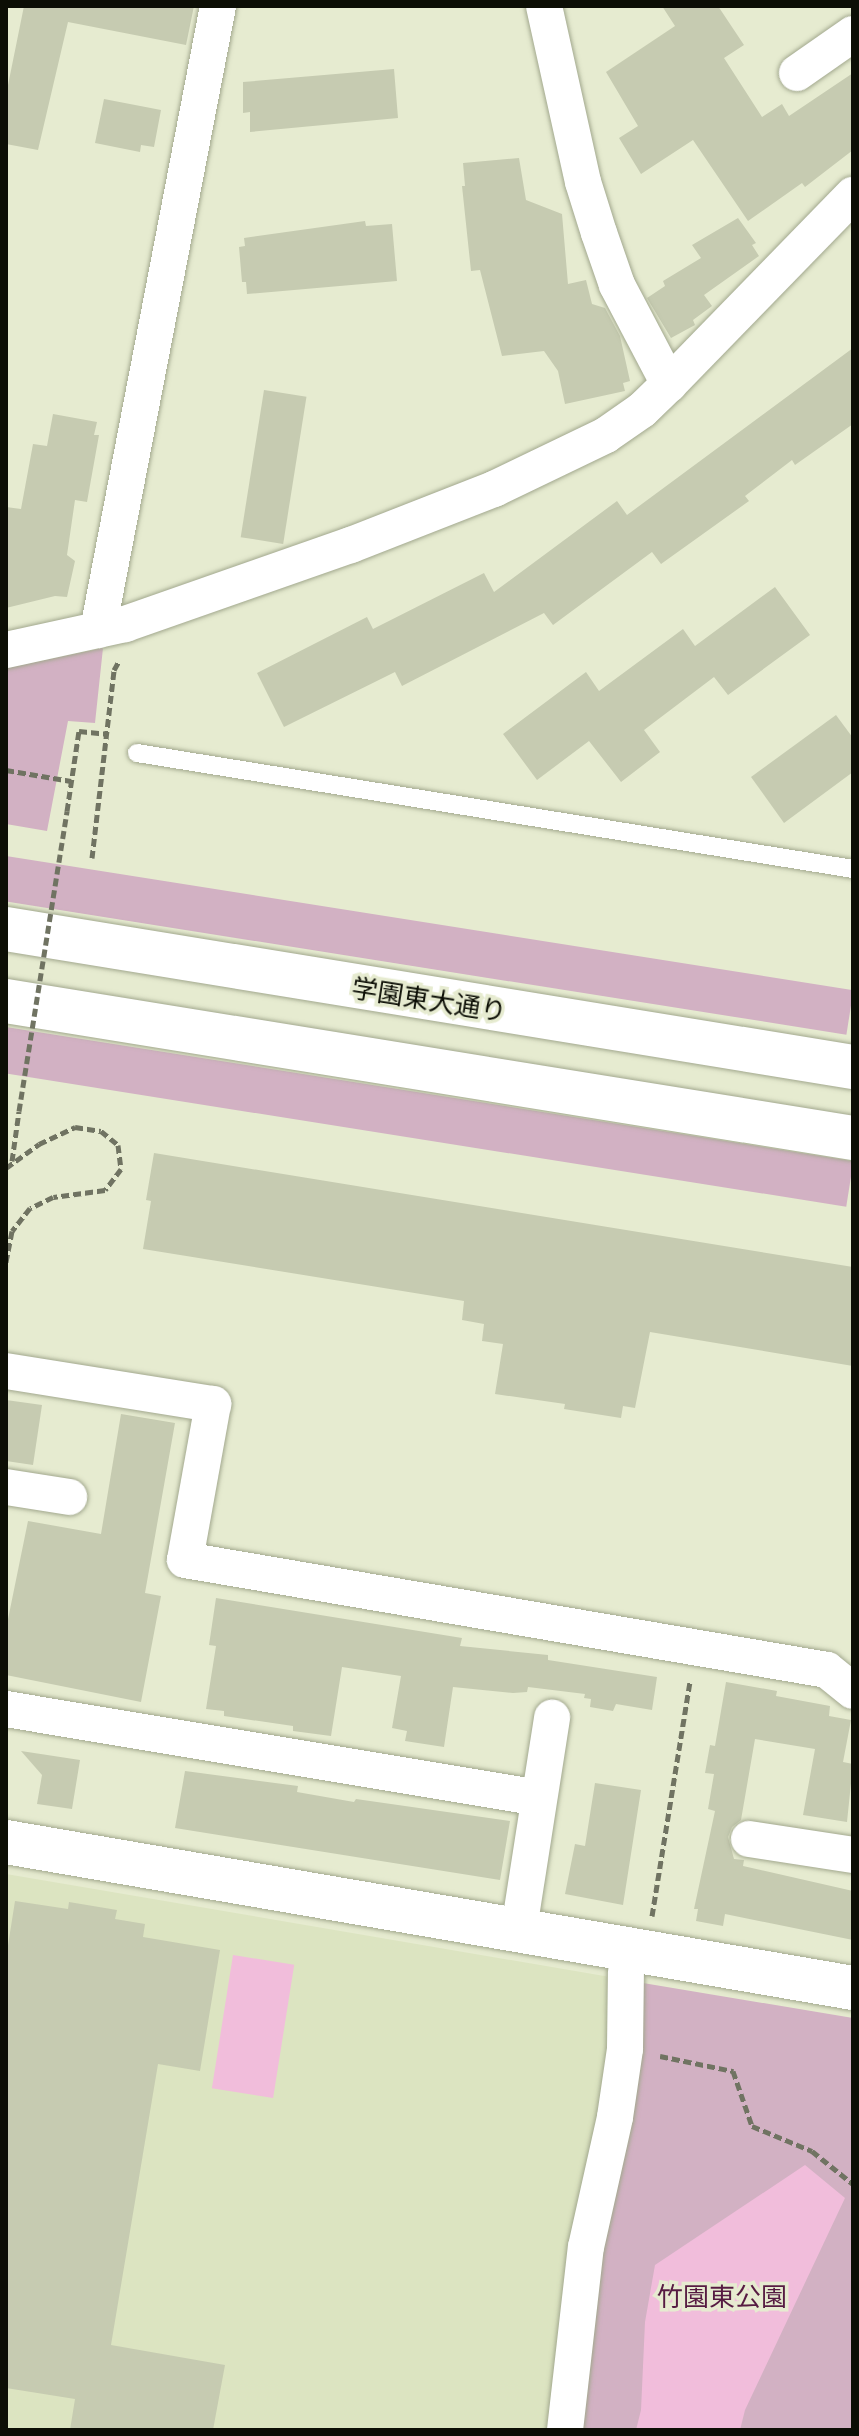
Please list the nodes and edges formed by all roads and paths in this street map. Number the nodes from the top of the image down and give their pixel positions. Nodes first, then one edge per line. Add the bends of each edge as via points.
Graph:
1 (218, 6) edge
2 (544, 6) edge
3 (853, 34) edge
4 (797, 73) dead end
5 (853, 195) edge
6 (669, 384) junction
7 (110, 644) junction
8 (6, 650) edge
9 (106, 734) junction
10 (137, 753) dead end
11 (6, 770) edge
12 (71, 781) junction
13 (92, 858) dead end
14 (853, 869) edge
15 (6, 929) edge
16 (6, 1001) edge
17 (853, 1067) edge
18 (853, 1138) edge
19 (12, 1162) junction
20 (6, 1168) edge
21 (6, 1262) edge
22 (6, 1371) edge
23 (6, 1487) edge
24 (69, 1497) dead end
25 (695, 1648) junction
26 (853, 1691) edge
27 (6, 1709) edge
28 (552, 1718) dead end
29 (539, 1798) junction
30 (749, 1839) dead end
31 (6, 1842) edge
32 (853, 1855) edge
33 (651, 1923) dead end
34 (519, 1929) junction
35 (626, 1972) dead end
36 (853, 1988) edge
37 (625, 2049) junction
38 (853, 2184) edge
39 (565, 2430) edge

1 - 7 street
2 - 6 street via 599,233 617,285
3 - 4 street
5 - 6 street
6 - 7 street via 606,435 494,489 199,599
7 - 8 street
7 - 9 path via 114,670
9 - 12 path via 79,731
9 - 13 path
10 - 14 lane
11 - 12 path
12 - 19 path, bridge
15 - 17 main road, 学園東大通り
16 - 18 main road
19 - 20 path
19 - 21 path via 75,1127 101,1131 118,1145 121,1169 105,1190 53,1197 30,1208 12,1231
22 - 25 street via 213,1404 185,1560
23 - 24 street
25 - 26 street via 827,1670
25 - 33 path
27 - 29 street
28 - 29 street
29 - 34 street
30 - 32 street
31 - 34 main road
34 - 36 main road
35 - 37 street
37 - 38 path via 733,2071 752,2126 812,2151
37 - 39 street via 586,2247

